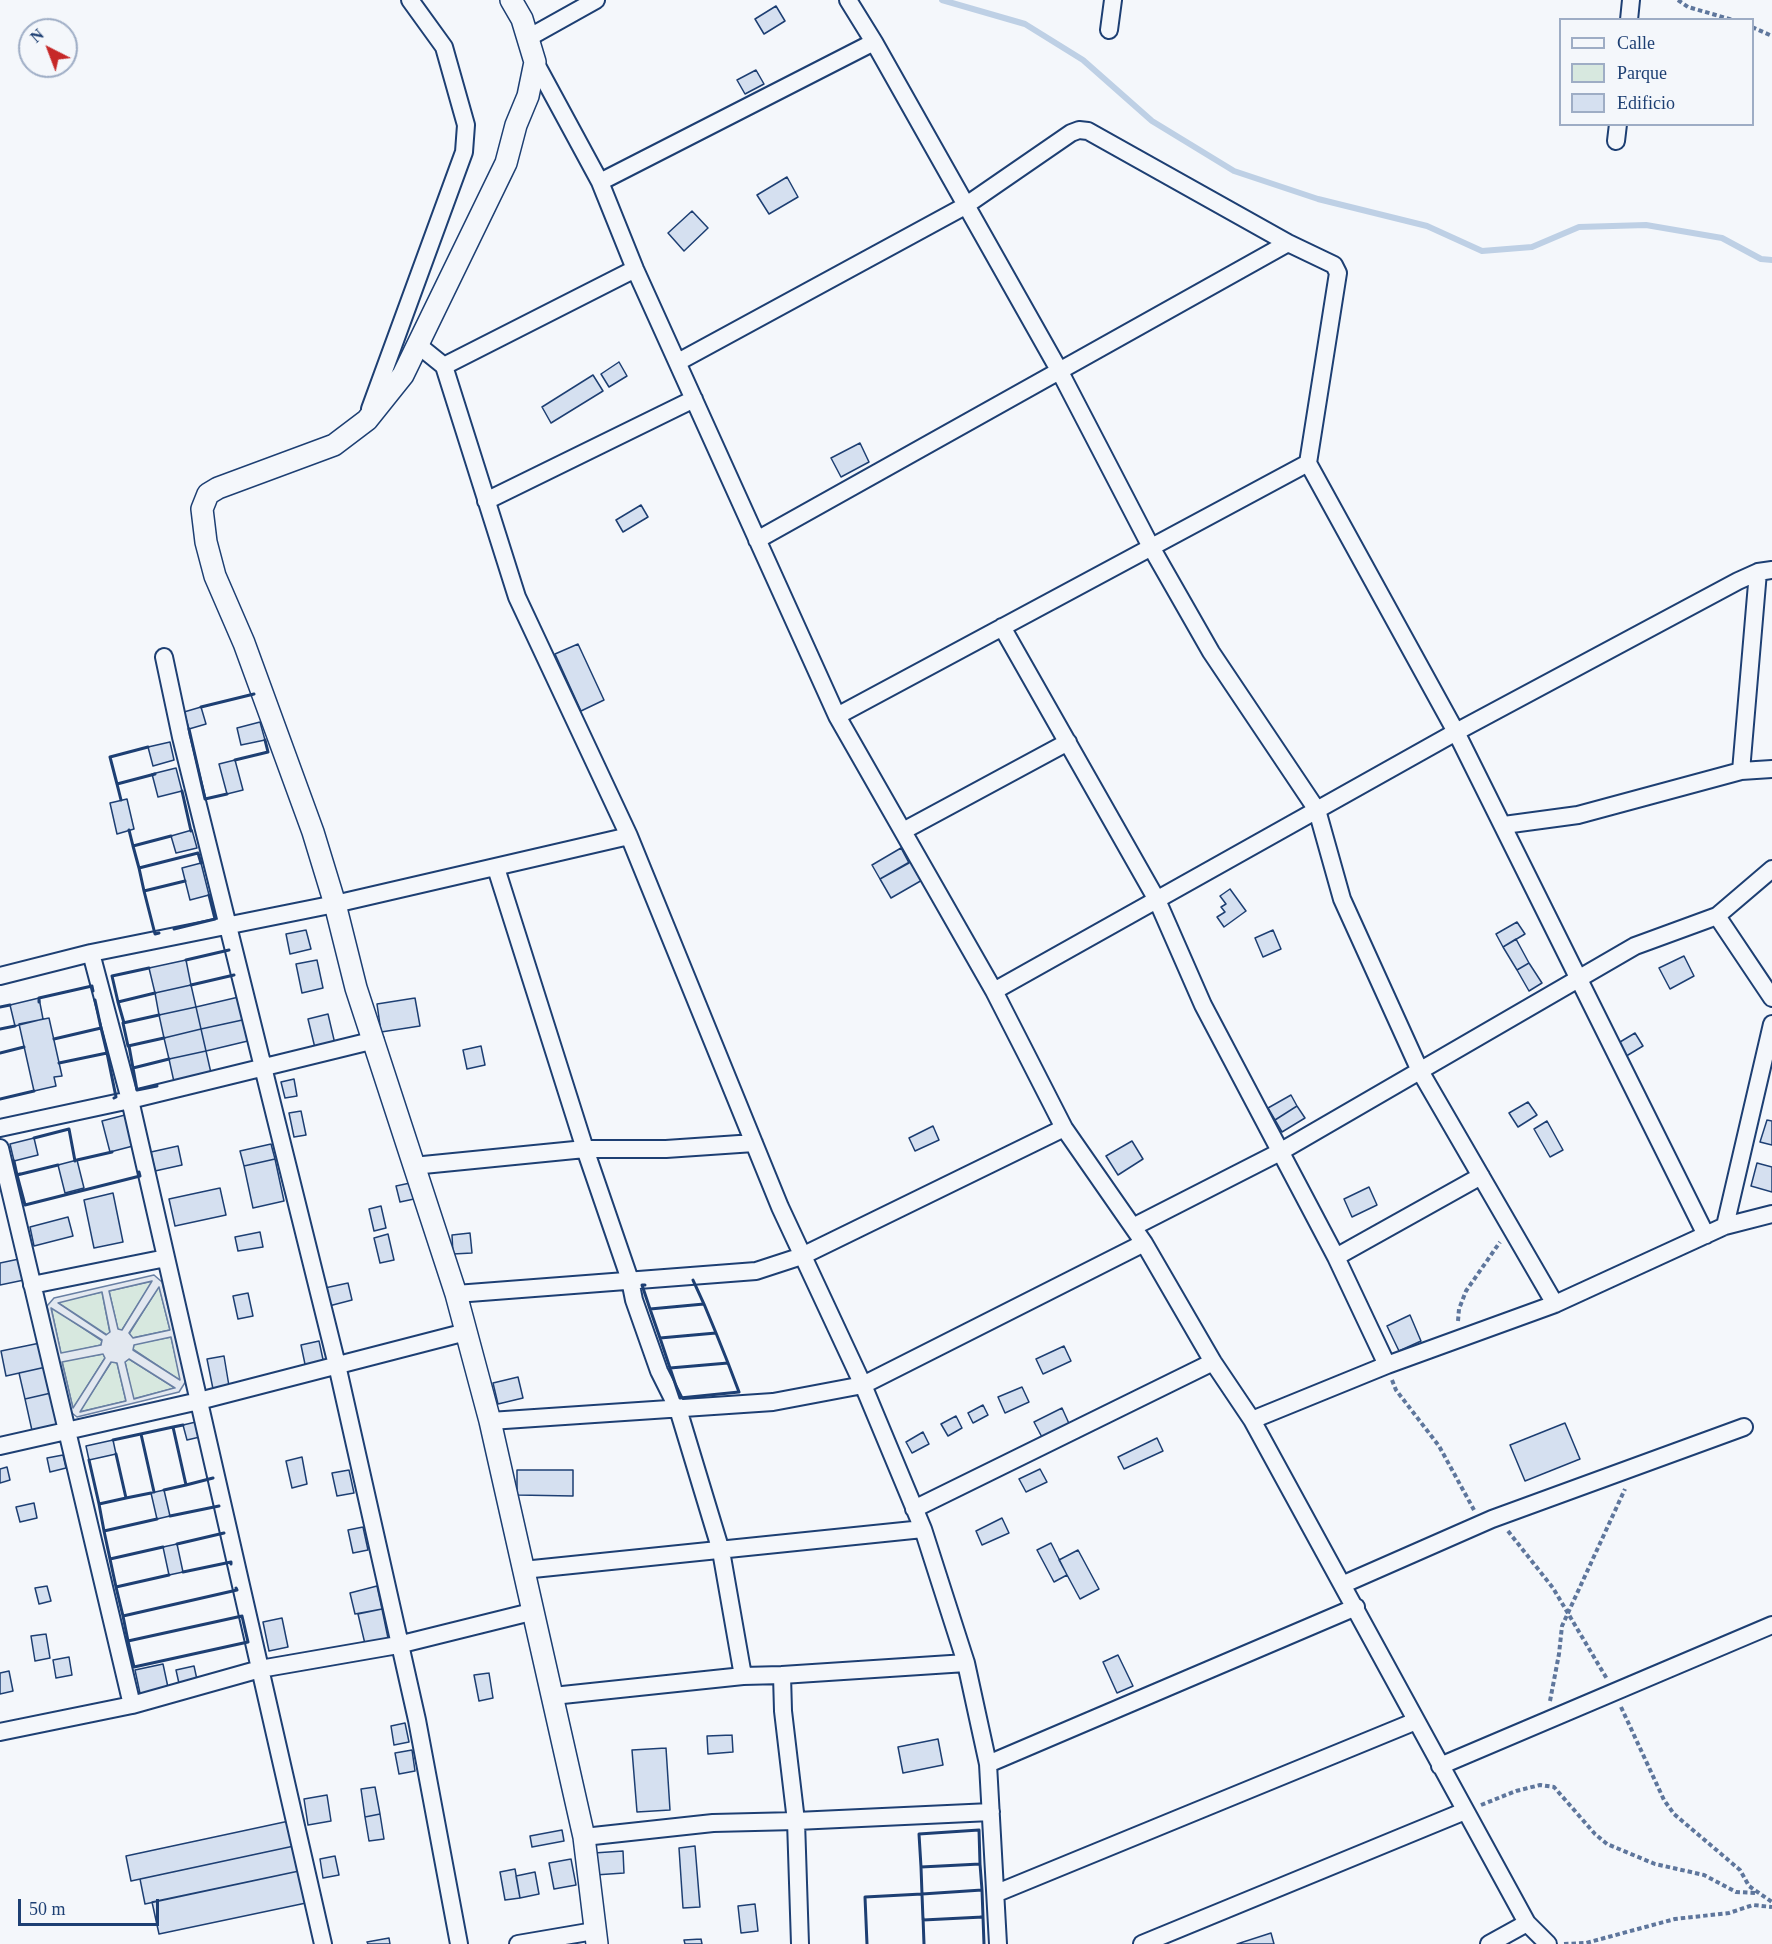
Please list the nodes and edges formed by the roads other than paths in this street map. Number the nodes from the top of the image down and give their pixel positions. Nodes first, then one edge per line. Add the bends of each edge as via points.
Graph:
1 (410, 0) edge
2 (511, 0) edge
3 (597, 0) edge
4 (848, 0) edge
5 (1113, 0) edge
6 (1631, 0) edge
7 (1629, 18) edge
8 (1109, 30) dead end
9 (528, 38) junction
10 (874, 42) junction
11 (535, 62) junction
12 (600, 182) junction
13 (965, 206) junction
14 (1288, 243) junction
15 (635, 269) junction
16 (418, 345) junction
17 (678, 362) junction
18 (444, 366) junction
19 (1059, 370) junction
20 (694, 399) junction
21 (367, 420) junction
22 (1308, 463) junction
23 (486, 501) junction
24 (757, 540) junction
25 (1151, 547) junction
26 (1765, 571) edge
27 (1002, 627) junction
28 (164, 657) dead end
29 (837, 716) junction
30 (1456, 732) junction
31 (1068, 742) junction
32 (1772, 770) edge
33 (1741, 771) junction
34 (1317, 810) junction
35 (1504, 825) junction
36 (903, 831) junction
37 (629, 836) junction
38 (496, 868) junction
39 (1772, 869) edge
40 (1157, 900) junction
41 (335, 904) junction
42 (1717, 916) junction
43 (227, 927) junction
44 (91, 953) junction
45 (0, 976) edge
46 (1578, 978) junction
47 (994, 991) junction
48 (1772, 998) edge
49 (1772, 1024) edge
50 (375, 1040) junction
51 (262, 1069) junction
52 (1420, 1071) junction
53 (130, 1100) junction
54 (0, 1128) edge
55 (1064, 1128) junction
56 (754, 1143) junction
57 (0, 1149) edge
58 (585, 1149) junction
59 (1278, 1152) junction
60 (413, 1166) junction
61 (1481, 1176) junction
62 (1772, 1214) edge
63 (1725, 1226) junction
64 (1133, 1227) junction
65 (1706, 1235) junction
66 (1144, 1243) junction
67 (801, 1256) junction
68 (1336, 1257) junction
69 (166, 1258) junction
70 (630, 1280) junction
71 (32, 1285) junction
72 (456, 1294) junction
73 (1555, 1304) junction
74 (465, 1332) junction
75 (1213, 1362) junction
76 (337, 1365) junction
77 (1387, 1365) junction
78 (863, 1385) junction
79 (199, 1401) junction
80 (678, 1410) junction
81 (1252, 1420) junction
82 (490, 1421) junction
83 (1744, 1427) dead end
84 (66, 1431) junction
85 (0, 1446) edge
86 (914, 1509) junction
87 (923, 1528) junction
88 (721, 1551) junction
89 (523, 1570) junction
90 (1344, 1584) junction
91 (1356, 1607) junction
92 (531, 1612) junction
93 (1772, 1625) edge
94 (398, 1644) junction
95 (966, 1663) junction
96 (260, 1669) junction
97 (782, 1675) junction
98 (743, 1676) junction
99 (553, 1696) junction
100 (132, 1705) junction
101 (1416, 1721) junction
102 (0, 1732) edge
103 (988, 1764) junction
104 (1440, 1766) junction
105 (1465, 1811) junction
106 (991, 1812) junction
107 (796, 1821) junction
108 (584, 1837) junction
109 (997, 1893) junction
110 (1527, 1923) junction
111 (596, 1937) edge
112 (323, 1944) edge
113 (459, 1944) edge
114 (518, 1944) edge
115 (800, 1944) edge
116 (998, 1944) edge
117 (1142, 1944) edge
118 (1489, 1944) edge
119 (1548, 1944) edge

1 - 21 street via 444,47 466,125 464,152
2 - 9 street
3 - 9 street
4 - 10 street
5 - 8 street
6 - 7 street
9 - 11 street
10 - 12 street
10 - 13 street
11 - 12 street
11 - 16 street via 506,163
12 - 15 street
13 - 14 street via 1071,133 1088,131
13 - 17 street
13 - 19 street
14 - 19 street
14 - 22 street via 1330,261 1338,270
15 - 17 street
15 - 18 street
16 - 18 street
16 - 21 street via 403,375
17 - 20 street
18 - 23 street
19 - 24 street
19 - 25 street
20 - 23 street
20 - 24 street
21 - 41 street via 334,445 218,488 208,494 202,509 215,576 292,774
22 - 25 street
22 - 30 street
23 - 37 street via 517,597
24 - 29 street
25 - 27 street
25 - 34 street via 1210,652
26 - 30 street
26 - 33 street
27 - 29 street
27 - 31 street
28 - 43 street
29 - 36 street
30 - 34 street
30 - 35 street
31 - 36 street
31 - 40 street
32 - 33 street
33 - 35 street via 1578,815
34 - 40 street
34 - 52 street via 1342,899
35 - 46 street
36 - 47 street
37 - 38 street
37 - 56 street
38 - 41 street
38 - 58 street
39 - 42 street
40 - 47 street
40 - 59 street via 1184,965
41 - 43 street
41 - 50 street via 356,988
42 - 46 street via 1635,946
42 - 48 street
43 - 44 street
43 - 51 street
44 - 45 street
44 - 53 street
46 - 52 street
46 - 65 street
47 - 55 street
49 - 63 street
50 - 51 street
50 - 60 street
51 - 53 street
51 - 76 street
52 - 59 street
52 - 61 street
53 - 54 street
53 - 69 street
55 - 64 street
55 - 67 street
56 - 58 street
56 - 67 street
57 - 71 street
58 - 60 street
58 - 70 street
59 - 64 street
59 - 68 street
60 - 72 street
61 - 68 street
61 - 73 street
62 - 63 street
63 - 65 street
64 - 66 street
65 - 73 street
66 - 75 street
66 - 78 street
67 - 70 street via 756,1271
67 - 78 street
68 - 77 street
69 - 71 street
69 - 79 street
70 - 72 street
70 - 80 street via 659,1371
71 - 84 street
72 - 74 street
73 - 77 street
74 - 76 street
74 - 82 street
75 - 81 street
75 - 86 street
76 - 79 street
76 - 94 street
77 - 81 street
78 - 80 street via 773,1402
78 - 86 street
79 - 84 street
79 - 96 street
80 - 82 street
80 - 88 street
81 - 90 street
82 - 89 street
83 - 90 street via 1492,1519
84 - 85 street
84 - 100 street
86 - 87 street
87 - 88 street
87 - 95 street
88 - 89 street
88 - 98 street
89 - 92 street
90 - 91 street
91 - 101 street
91 - 103 street
92 - 94 street
92 - 99 street
93 - 104 street
94 - 96 street
94 - 113 street via 417,1720
95 - 97 street
95 - 103 street
96 - 100 street
96 - 112 street
97 - 98 street
97 - 107 street
98 - 99 street
99 - 108 street
100 - 102 street
101 - 104 street
101 - 109 street
103 - 106 street
104 - 105 street
105 - 110 street
105 - 117 street
106 - 107 street
106 - 109 street
107 - 108 street via 713,1823
107 - 115 street
108 - 111 street
109 - 116 street
110 - 118 street
110 - 119 street
111 - 114 street

